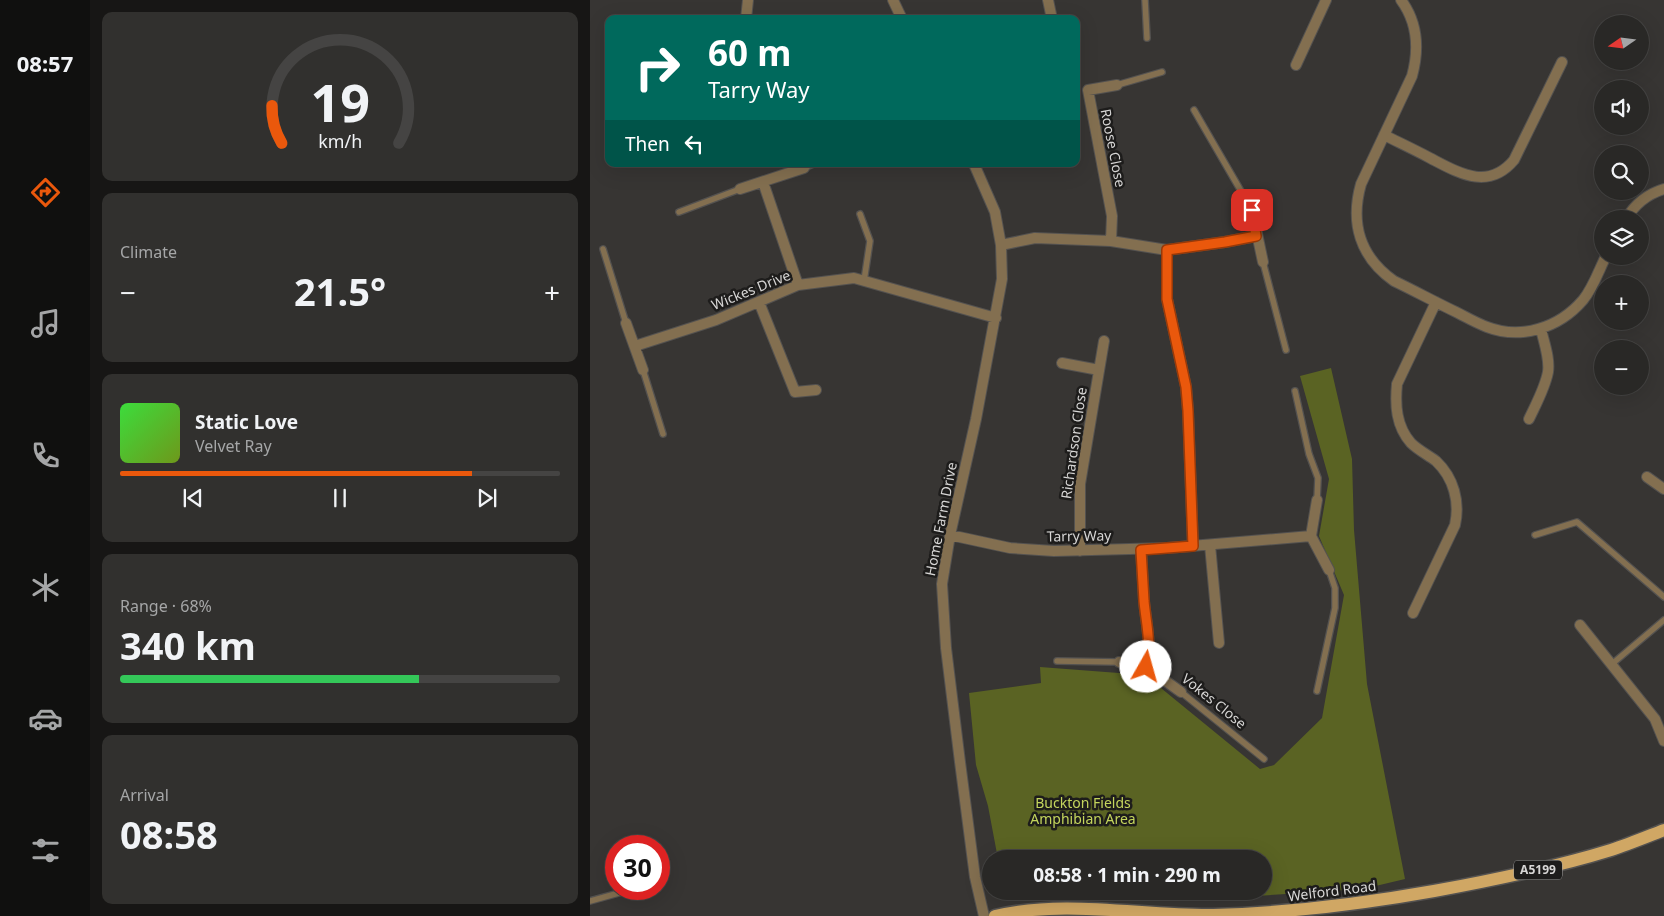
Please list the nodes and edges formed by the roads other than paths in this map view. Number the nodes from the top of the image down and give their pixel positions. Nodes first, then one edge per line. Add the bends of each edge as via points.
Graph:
1 (748, 0) edge
2 (1048, 0) edge
3 (1146, 0) edge
4 (1326, 0) edge
5 (1401, 0) edge
6 (894, 1) edge
7 (746, 15) edge
8 (900, 15) edge
9 (1051, 15) edge
10 (1148, 38) dead end
11 (1562, 62) dead end
12 (1296, 65) dead end
13 (1162, 72) dead end
14 (1117, 85) joint
15 (1194, 110) dead end
16 (1384, 135) junction
17 (805, 167) edge
18 (975, 167) edge
19 (763, 182) junction
20 (740, 189) joint
21 (1664, 189) edge
22 (1252, 210) joint
23 (1632, 210) edge
24 (679, 212) dead end
25 (860, 214) dead end
26 (1256, 236) junction
27 (1111, 240) junction
28 (1001, 245) junction
29 (603, 249) dead end
30 (1167, 250) junction
31 (1263, 262) joint
32 (1601, 265) edge
33 (864, 281) junction
34 (798, 285) junction
35 (759, 302) junction
36 (1436, 302) junction
37 (996, 318) junction
38 (626, 323) joint
39 (1540, 330) junction
40 (1104, 341) dead end
41 (635, 346) junction
42 (1286, 350) dead end
43 (1062, 363) dead end
44 (643, 370) joint
45 (1099, 370) junction
46 (816, 390) dead end
47 (1296, 391) dead end
48 (1529, 419) dead end
49 (663, 434) dead end
50 (1647, 477) dead end
51 (1664, 489) edge
52 (1317, 500) joint
53 (950, 535) junction
54 (1535, 535) dead end
55 (1311, 536) junction
56 (1210, 545) junction
57 (1193, 546) junction
58 (1141, 550) junction
59 (1080, 551) junction
60 (1329, 570) joint
61 (1664, 596) edge
62 (1413, 614) dead end
63 (1664, 620) edge
64 (1580, 625) dead end
65 (1219, 643) dead end
66 (1057, 661) dead end
67 (1119, 662) joint
68 (1612, 664) junction
69 (1146, 667) junction
70 (1317, 691) dead end
71 (1181, 692) joint
72 (1664, 741) edge
73 (1264, 759) dead end
74 (1664, 830) edge
75 (605, 897) edge
76 (590, 901) edge
77 (1268, 914) edge
78 (984, 916) edge
79 (995, 916) edge

1 - 7 street
2 - 9 street
3 - 10 lane
4 - 12 street
5 - 16 street via 1413,24 1417,42 1416,61
6 - 8 street
11 - 16 street via 1514,160 1499,173 1487,177 1468,176
13 - 14 lane
14 - 27 street, Roose Close via 1088,90 1112,216
15 - 22 lane
16 - 36 street via 1361,184 1358,231 1370,258 1381,272
17 - 19 street
18 - 28 street, Home Farm Drive via 995,212
19 - 20 street
19 - 34 street
20 - 24 lane
21 - 23 street via 1645,198
22 - 26 street
25 - 33 lane via 870,241
26 - 30 street
26 - 31 street
27 - 28 street via 1035,238
27 - 30 street
28 - 37 street, Home Farm Drive via 1002,279
29 - 38 lane
30 - 57 street via 1167,299 1186,387
31 - 42 lane
32 - 39 street via 1584,299 1572,311
33 - 34 street, Wickes Drive via 854,278
33 - 37 street, Wickes Drive
34 - 35 street, Wickes Drive
35 - 41 street, Wickes Drive via 716,320
35 - 46 street via 795,392
36 - 39 street via 1495,329 1513,332
36 - 62 street via 1397,384 1397,415 1411,443 1446,473 1453,486 1458,512 1455,525
37 - 53 street, Home Farm Drive
38 - 41 street
39 - 48 street via 1548,357 1548,371
40 - 45 street, Richardson Close
41 - 44 street
43 - 45 street, Richardson Close
44 - 49 lane
45 - 59 street, Richardson Close via 1080,484
47 - 52 lane via 1309,454 1318,478
50 - 51 street
52 - 55 street
53 - 59 street, Tarry Way via 1010,548
53 - 78 street, Home Farm Drive via 942,584 946,648 975,877
54 - 61 lane via 1578,522
55 - 56 street, Tarry Way
55 - 60 street
56 - 57 street, Tarry Way
56 - 65 street
57 - 58 street, Tarry Way
58 - 59 street, Tarry Way
58 - 69 street via 1149,656
60 - 70 lane via 1335,588 1335,608
63 - 68 lane
64 - 68 street
66 - 67 lane, Vokes Close
67 - 69 street, Vokes Close
68 - 72 street via 1655,719
69 - 71 street, Vokes Close
71 - 73 lane, Vokes Close
74 - 77 main road, Welford Road / A5199 via 1611,850 1490,880 1341,906
75 - 76 lane
77 - 79 main road, Welford Road / A5199 via 1034,909

